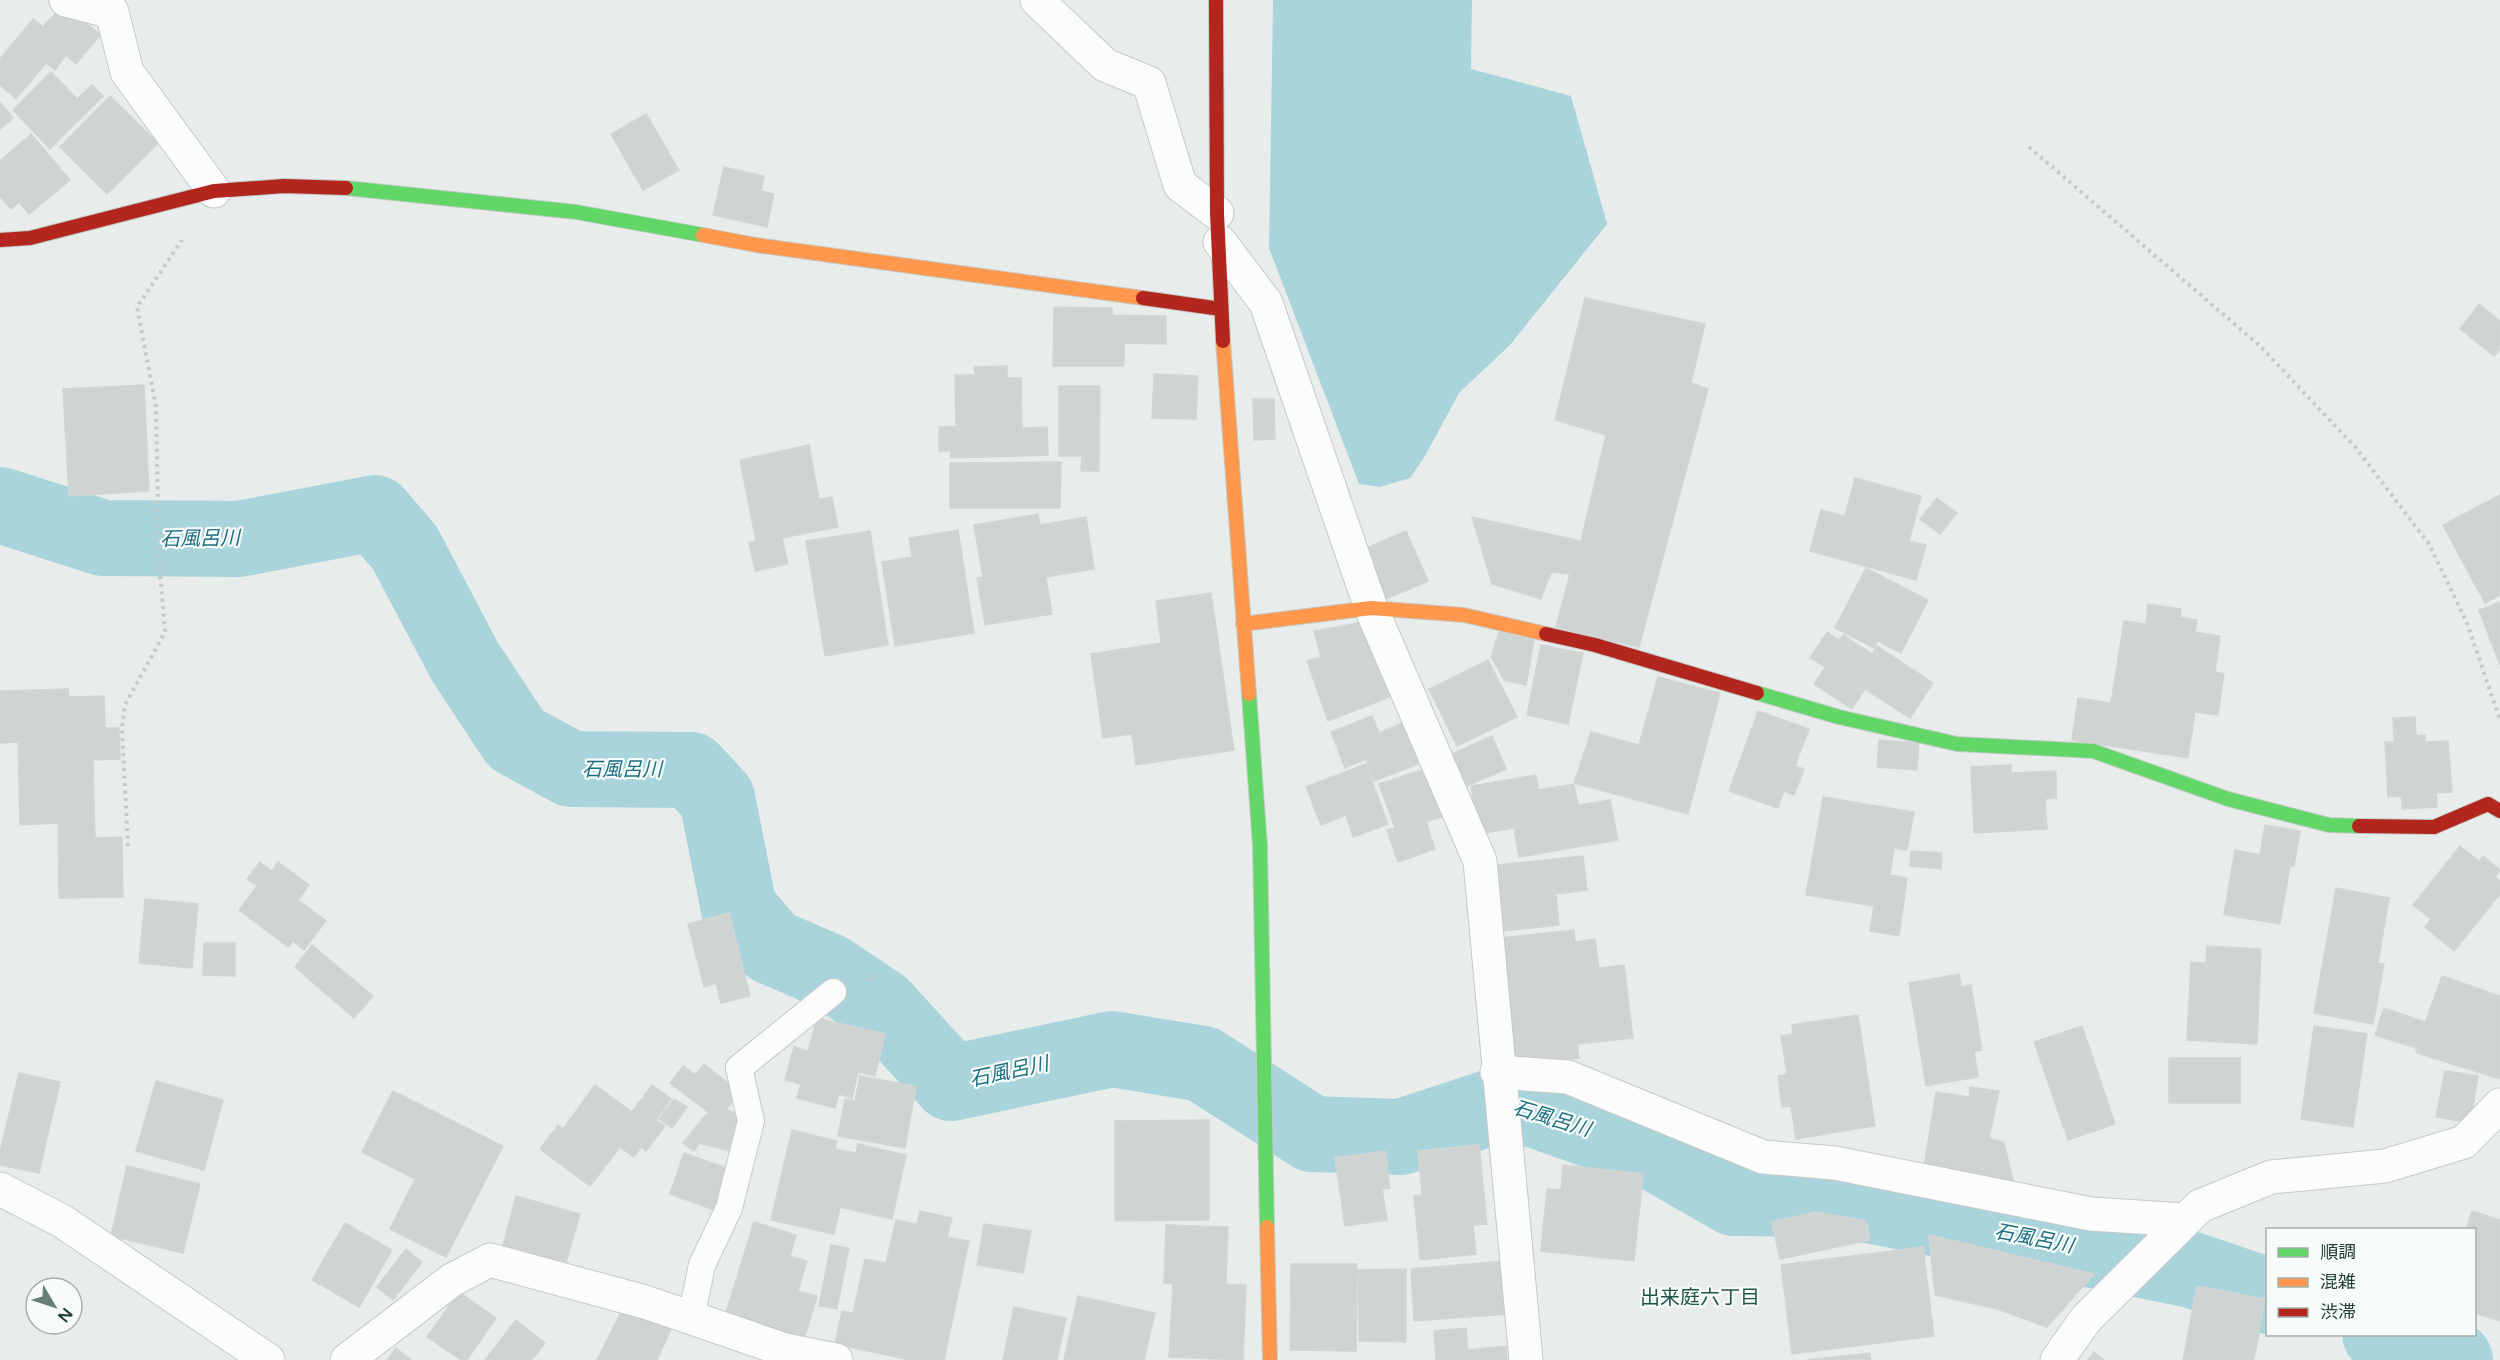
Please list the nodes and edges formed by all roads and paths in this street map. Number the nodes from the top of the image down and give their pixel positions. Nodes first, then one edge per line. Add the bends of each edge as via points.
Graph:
1 (66, 0) edge
2 (1037, 0) edge
3 (1216, 0) edge
4 (115, 6) edge
5 (2029, 147) dead end
6 (214, 191) junction
7 (1219, 228) junction
8 (1, 238) edge
9 (1221, 309) junction
10 (1371, 608) junction
11 (1243, 624) junction
12 (2500, 720) edge
13 (2496, 803) edge
14 (128, 846) dead end
15 (833, 992) dead end
16 (1498, 1079) junction
17 (2500, 1105) edge
18 (0, 1189) edge
19 (2175, 1230) junction
20 (691, 1318) junction
21 (268, 1360) edge
22 (347, 1360) edge
23 (836, 1360) edge
24 (1270, 1360) edge
25 (1526, 1360) edge
26 (2057, 1360) edge

1 - 4 street
2 - 7 street via 1105,66 1149,83 1180,185
3 - 7 street
4 - 6 street via 127,72
5 - 12 path via 2260,346 2356,448 2429,544 2466,623
6 - 8 street via 30,238
6 - 9 street via 284,186 344,188 576,212 756,245
6 - 14 path via 137,307 156,407 159,560 165,632 125,705 122,728
7 - 9 street
7 - 10 street via 1266,303
9 - 11 street
10 - 11 street
10 - 13 street via 1464,615 1563,638 1839,717 1958,744 2093,751 2228,799 2329,825 2434,827
10 - 16 street via 1480,861
11 - 24 street via 1260,846
15 - 20 lane via 739,1068 751,1121 729,1208 702,1265
16 - 19 street via 1568,1077 1763,1157 1835,1163
16 - 25 street
17 - 19 street via 2464,1142 2385,1166 2271,1177 2200,1206
18 - 21 street via 62,1221
19 - 26 street via 2086,1319
20 - 22 street via 490,1260 452,1280
20 - 23 street via 785,1350

